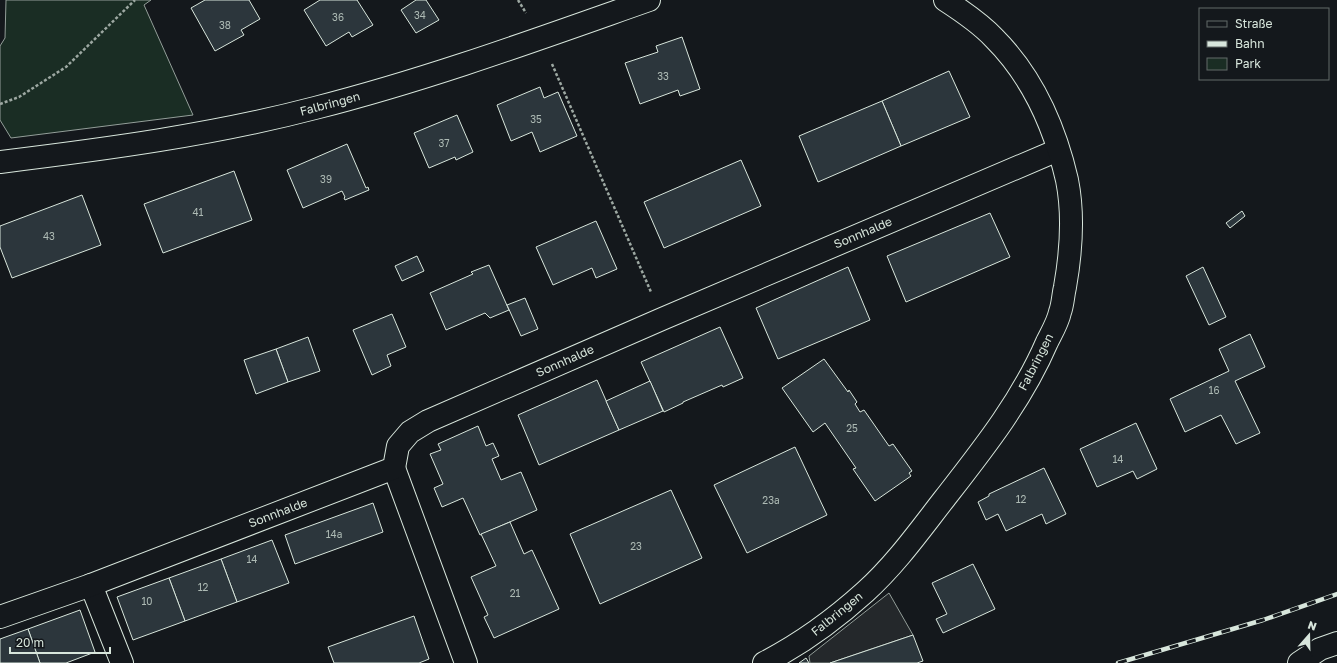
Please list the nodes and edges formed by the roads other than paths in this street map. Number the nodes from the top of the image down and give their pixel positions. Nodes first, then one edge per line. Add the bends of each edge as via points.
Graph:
1 (648, 0) edge
2 (945, 0) edge
3 (1058, 150) junction
4 (0, 162) edge
5 (394, 468) junction
6 (91, 585) junction
7 (0, 616) edge
8 (1337, 643) edge
9 (122, 663) edge
10 (466, 663) edge
11 (764, 663) edge
12 (1299, 663) edge

1 - 4 street, Falbringen via 431,76 314,109 219,130 118,148
2 - 3 street, Falbringen via 994,37 1024,74 1036,94
3 - 5 street, Sonnhalde via 428,421 410,432 398,446
3 - 11 street, Falbringen via 1067,181 1070,209 1068,268 1060,313 1025,387 983,450 886,572 819,631
5 - 6 street, Sonnhalde
5 - 10 street
6 - 7 street, Sonnhalde
6 - 9 street
8 - 12 street via 1320,649

